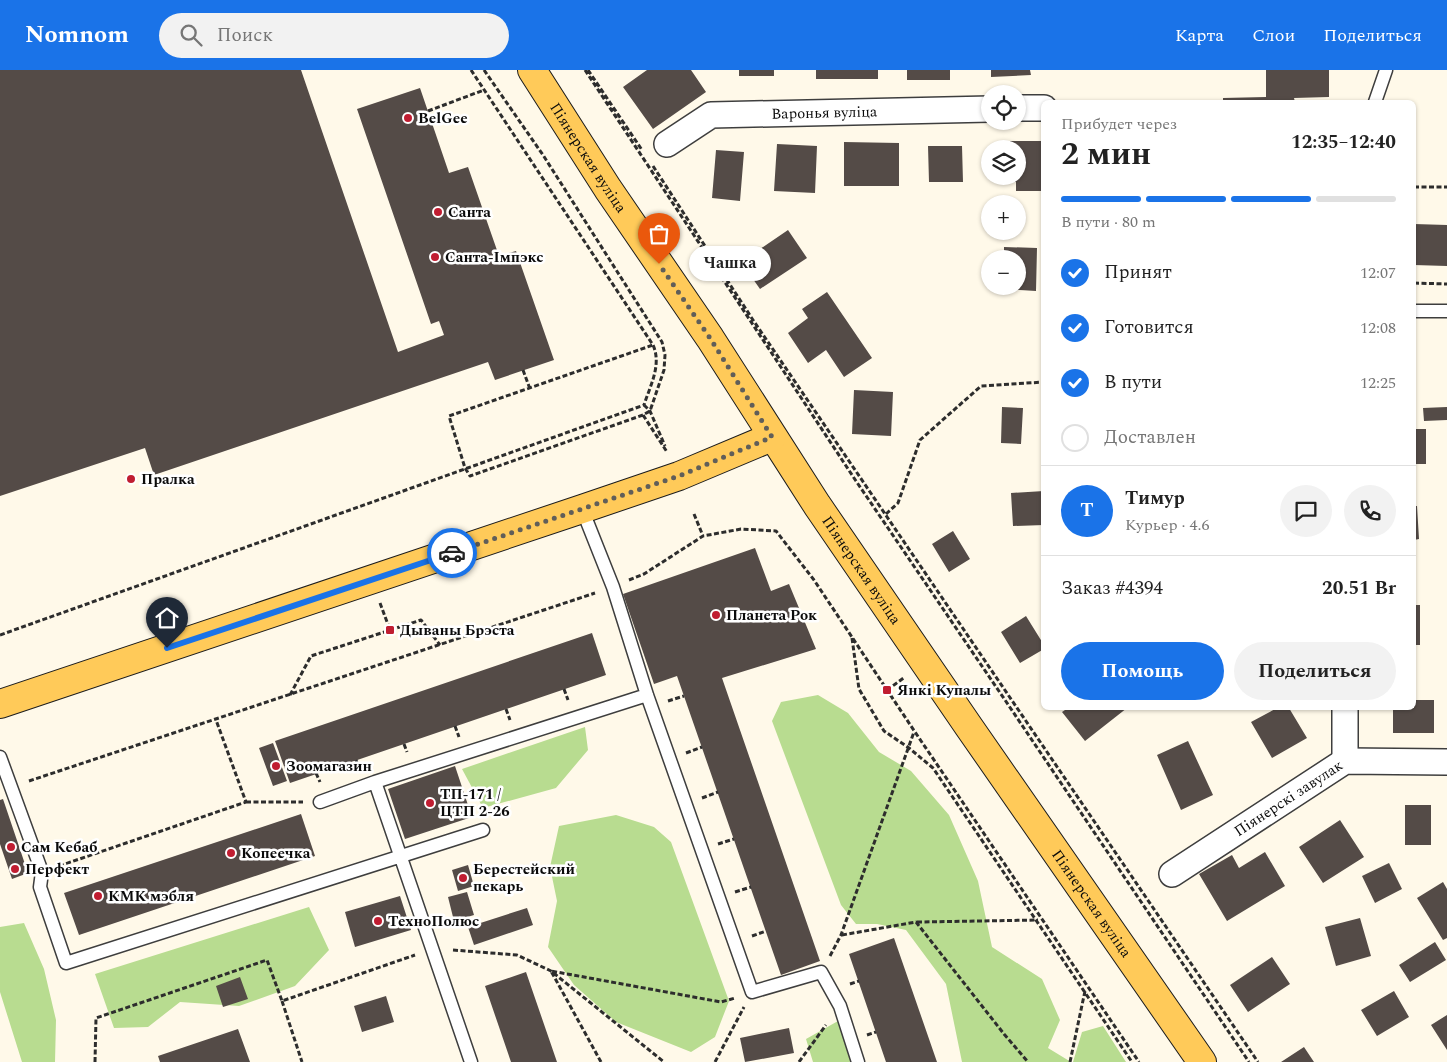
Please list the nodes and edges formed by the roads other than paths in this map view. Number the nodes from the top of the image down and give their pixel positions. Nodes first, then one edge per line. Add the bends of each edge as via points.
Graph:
1 (532, 70) edge
2 (1386, 70) edge
3 (1376, 100) edge
4 (1026, 108) edge
5 (1041, 108) edge
6 (981, 109) edge
7 (667, 144) dead end
8 (1416, 311) edge
9 (1447, 311) edge
10 (772, 437) junction
11 (582, 510) junction
12 (647, 695) junction
13 (0, 704) edge
14 (1345, 710) edge
15 (0, 757) edge
16 (1345, 761) junction
17 (1447, 762) edge
18 (375, 782) junction
19 (320, 802) road end
20 (483, 830) dead end
21 (400, 856) junction
22 (1172, 874) dead end
23 (471, 1062) edge
24 (858, 1062) edge
25 (1202, 1062) edge

1 - 10 main road, Піянерская вуліца
2 - 3 lane
4 - 5 street
6 - 7 street, Варонья вуліца via 711,115
8 - 9 lane
10 - 11 main road via 679,476
10 - 25 main road, Піянерская вуліца
11 - 12 lane via 613,587
11 - 13 main road
12 - 18 lane
12 - 24 lane via 752,992 821,972 840,1006
14 - 16 street
15 - 21 lane via 42,872 40,887 66,963
16 - 17 street, Піянерскі завулак
16 - 22 street, Піянерскі завулак
18 - 19 lane
18 - 21 lane
20 - 21 lane
21 - 23 lane

